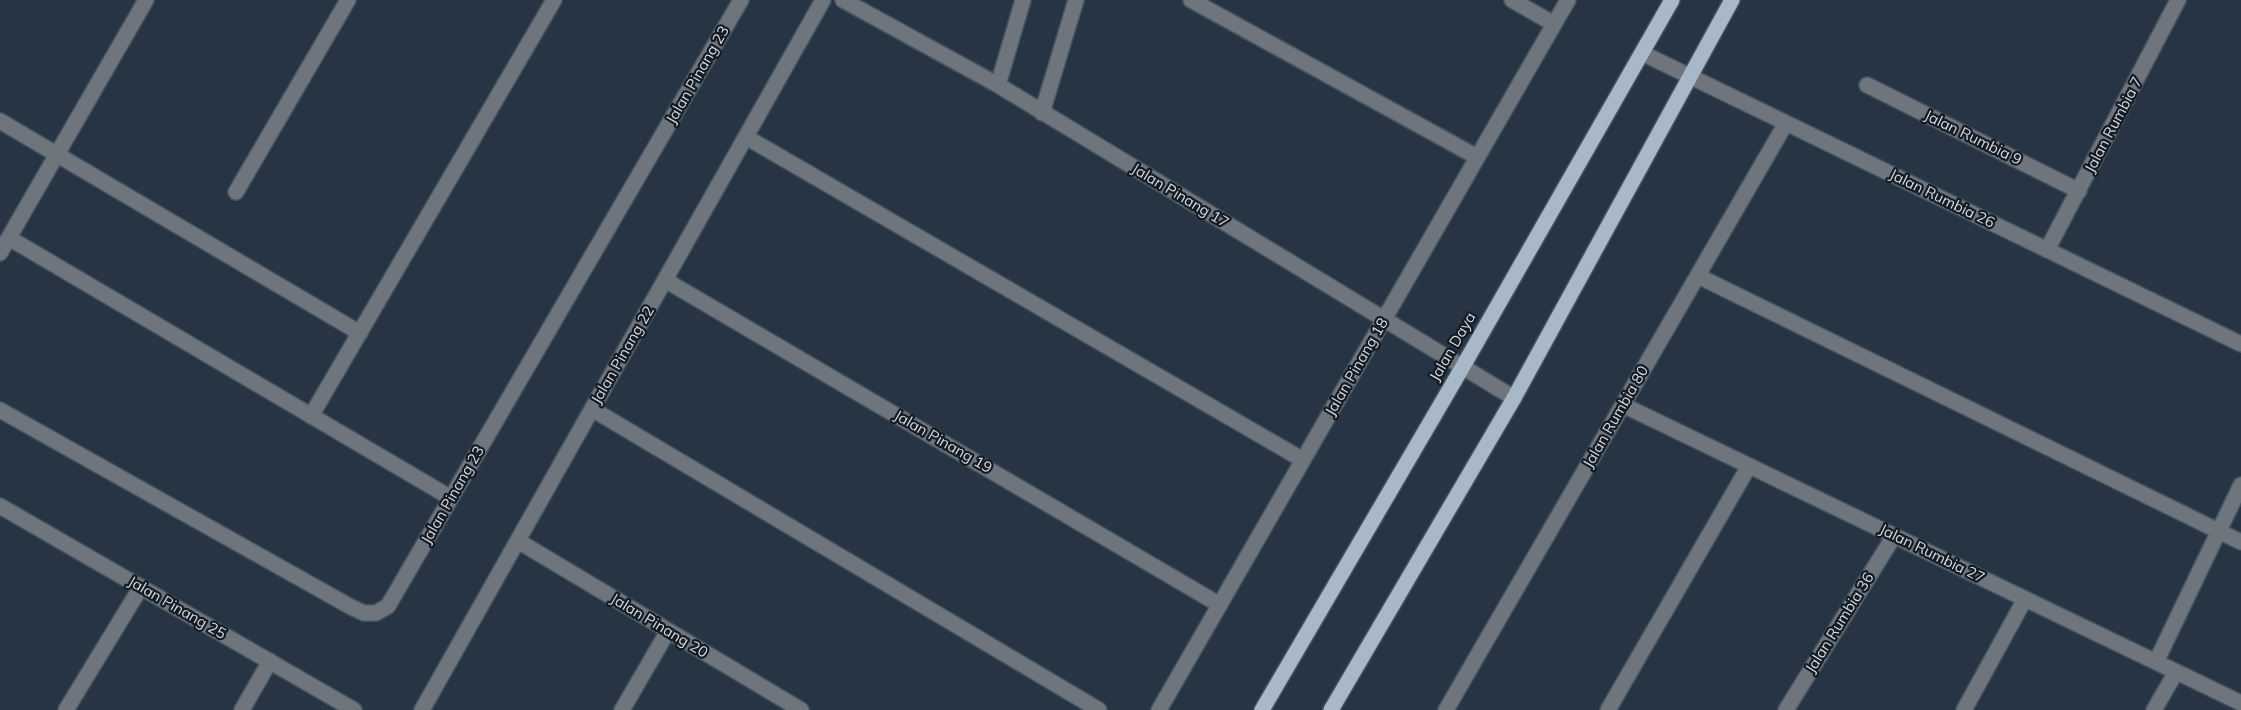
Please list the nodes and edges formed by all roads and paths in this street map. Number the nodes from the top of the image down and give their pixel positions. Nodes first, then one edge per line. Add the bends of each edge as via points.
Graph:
1 (146, 0) edge
2 (348, 0) edge
3 (554, 0) edge
4 (741, 0) edge
5 (823, 0) edge
6 (843, 0) edge
7 (1023, 0) edge
8 (1076, 0) edge
9 (1191, 0) edge
10 (1512, 0) edge
11 (1568, 0) edge
12 (1672, 0) edge
13 (1732, 0) edge
14 (2178, 0) edge
15 (1554, 24) junction
16 (1642, 53) junction
17 (1691, 76) junction
18 (998, 85) junction
19 (1867, 85) dead end
20 (1042, 113) junction
21 (0, 121) edge
22 (1786, 123) junction
23 (746, 137) junction
24 (57, 154) junction
25 (1478, 158) junction
26 (2079, 191) junction
27 (237, 192) dead end
28 (9, 238) junction
29 (2047, 250) junction
30 (0, 253) edge
31 (1698, 276) junction
32 (665, 280) junction
33 (1384, 320) junction
34 (360, 333) junction
35 (2241, 344) edge
36 (1462, 368) junction
37 (1514, 398) junction
38 (1623, 405) junction
39 (592, 409) junction
40 (0, 410) edge
41 (311, 416) junction
42 (1303, 460) junction
43 (1749, 466) junction
44 (2241, 485) edge
45 (451, 498) junction
46 (0, 506) edge
47 (2218, 531) junction
48 (1894, 536) junction
49 (518, 541) junction
50 (2241, 542) edge
51 (141, 587) junction
52 (2025, 599) junction
53 (1220, 604) junction
54 (668, 631) junction
55 (270, 661) junction
56 (2156, 662) junction
57 (2176, 672) junction
58 (2241, 704) edge
59 (66, 710) edge
60 (242, 710) edge
61 (354, 710) edge
62 (422, 710) edge
63 (622, 710) edge
64 (801, 710) edge
65 (1099, 710) edge
66 (1159, 710) edge
67 (1262, 710) edge
68 (1331, 710) edge
69 (1446, 710) edge
70 (1608, 710) edge
71 (1786, 710) edge
72 (1964, 710) edge
73 (2154, 710) edge

1 - 24 street
2 - 27 street
3 - 34 street
4 - 45 street, Jalan Pinang 23
5 - 23 street, Jalan Pinang 22
6 - 18 street, Jalan Pinang 17
7 - 18 street
8 - 20 street
9 - 25 street
10 - 15 street
11 - 15 street, Jalan Pinang 18
12 - 16 main road, Jalan Daya
13 - 17 main road
14 - 26 street, Jalan Rumbia 7
15 - 25 street, Jalan Pinang 18
16 - 17 street, Jalan Rumbia 26
16 - 36 main road, Jalan Daya
17 - 22 street, Jalan Rumbia 26
17 - 37 main road
18 - 20 street, Jalan Pinang 17
19 - 26 street, Jalan Rumbia 9
20 - 33 street, Jalan Pinang 17
21 - 24 street
22 - 29 street, Jalan Rumbia 26
22 - 31 street, Jalan Rumbia 80
23 - 32 street, Jalan Pinang 22
23 - 42 street
24 - 28 street
24 - 34 street
25 - 33 street, Jalan Pinang 18
26 - 29 street, Jalan Rumbia 7
28 - 30 street
28 - 41 street
29 - 35 street, Jalan Rumbia 26
31 - 38 street, Jalan Rumbia 80
31 - 47 street
32 - 39 street, Jalan Pinang 22
32 - 53 street, Jalan Pinang 19
33 - 36 street, Jalan Pinang 17
33 - 42 street, Jalan Pinang 18
34 - 41 street
36 - 37 street, Jalan Pinang 17
36 - 67 main road, Jalan Daya
37 - 68 main road
38 - 43 street, Jalan Rumbia 27
38 - 69 street, Jalan Rumbia 80
39 - 49 street, Jalan Pinang 22
39 - 65 street
40 - 45 street, Jalan Pinang 23 via 364,613 376,613 388,606
41 - 45 street
42 - 53 street, Jalan Pinang 18
43 - 48 street, Jalan Rumbia 27
43 - 70 street
44 - 47 street
46 - 51 street, Jalan Pinang 25
47 - 50 street
47 - 56 street
48 - 52 street, Jalan Rumbia 27
48 - 71 street, Jalan Rumbia 36
49 - 54 street, Jalan Pinang 20
49 - 62 street, Jalan Pinang 22
51 - 55 street, Jalan Pinang 25
51 - 59 street
52 - 56 street, Jalan Rumbia 27
52 - 72 street
53 - 66 street, Jalan Pinang 18
54 - 63 street
54 - 64 street, Jalan Pinang 20
55 - 60 street
55 - 61 street, Jalan Pinang 25
56 - 57 street, Jalan Rumbia 27
57 - 58 street, Jalan Rumbia 27
57 - 73 street

